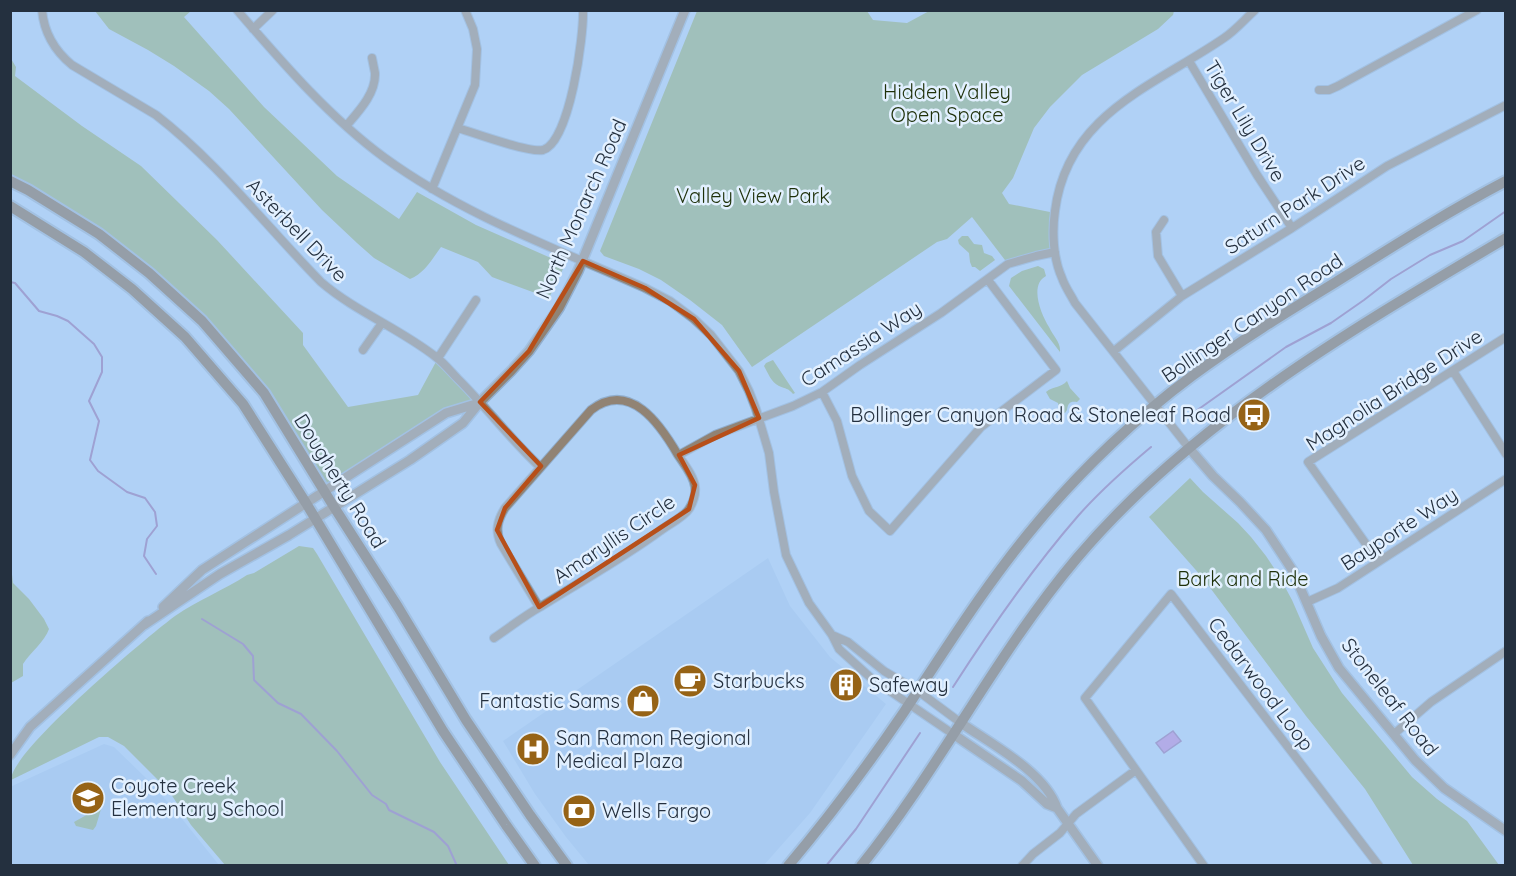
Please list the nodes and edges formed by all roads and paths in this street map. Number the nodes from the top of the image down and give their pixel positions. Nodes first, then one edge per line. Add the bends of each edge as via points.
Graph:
1 (42, 10) edge
2 (237, 10) edge
3 (273, 10) edge
4 (465, 10) edge
5 (583, 10) edge
6 (684, 10) edge
7 (1255, 10) edge
8 (1477, 10) edge
9 (253, 29) junction
10 (372, 58) dead end
11 (1189, 61) junction
12 (1319, 90) dead end
13 (1506, 105) edge
14 (347, 126) junction
15 (458, 128) junction
16 (10, 181) edge
17 (1506, 181) edge
18 (432, 189) junction
19 (10, 206) edge
20 (1164, 220) dead end
21 (1292, 228) junction
22 (1506, 238) edge
23 (1055, 252) junction
24 (582, 261) junction
25 (988, 280) junction
26 (1182, 296) junction
27 (476, 300) dead end
28 (382, 323) junction
29 (1506, 337) edge
30 (363, 350) dead end
31 (1114, 351) junction
32 (438, 358) junction
33 (1453, 371) junction
34 (822, 392) junction
35 (480, 402) junction
36 (1156, 405) junction
37 (759, 418) junction
38 (1189, 448) junction
39 (1506, 454) edge
40 (679, 455) junction
41 (540, 467) junction
42 (1506, 479) edge
43 (325, 492) junction
44 (306, 503) junction
45 (334, 507) junction
46 (315, 519) junction
47 (1378, 561) junction
48 (1307, 602) junction
49 (539, 607) junction
50 (144, 625) junction
51 (832, 634) junction
52 (494, 638) dead end
53 (1506, 651) edge
54 (918, 691) junction
55 (910, 703) junction
56 (961, 723) junction
57 (953, 734) junction
58 (1394, 734) junction
59 (10, 754) edge
60 (1136, 770) junction
61 (1057, 808) junction
62 (1068, 824) junction
63 (1506, 831) edge
64 (535, 866) edge
65 (567, 866) edge
66 (788, 866) edge
67 (861, 866) edge
68 (1022, 866) edge
69 (1098, 866) edge
70 (1204, 866) edge
71 (1379, 866) edge

1 - 28 street, Asterbell Drive via 50,38 62,56 168,124 321,282
2 - 9 street
3 - 9 street
4 - 15 street via 473,29 477,67 475,85
5 - 15 street via 578,69 565,120 555,141 545,150 535,150
6 - 24 street, North Monarch Road
7 - 11 street via 1227,36
8 - 12 street via 1338,86
9 - 14 street
10 - 14 street via 372,88
11 - 21 street, Tiger Lily Drive
11 - 23 street via 1102,118 1073,153 1057,195 1053,222
13 - 21 street, Saturn Park Drive via 1386,166
14 - 18 street
15 - 18 street
16 - 43 main road, Dougherty Road via 99,234 202,321 264,393
17 - 36 main road, Bollinger Canyon Road via 1255,332
18 - 24 street via 485,218
19 - 44 main road, Dougherty Road via 84,252 185,337 243,404
20 - 26 street via 1156,232 1158,256
21 - 26 street, Saturn Park Drive
22 - 38 main road via 1323,350
23 - 25 street, Camassia Way via 1008,264
23 - 31 street via 1075,303
24 - 35 street, North Monarch Road via 559,308 529,351
24 - 37 street via 645,288 694,319 739,371
25 - 34 street, Camassia Way
25 - 34 street via 1056,370 981,427 890,531 869,510 852,476 837,421
26 - 31 street, Saturn Park Drive
27 - 32 street
28 - 30 street
28 - 32 street, Asterbell Drive
29 - 33 street, Magnolia Bridge Drive
31 - 36 street
32 - 35 street, Asterbell Drive
33 - 39 street
33 - 47 street, Magnolia Bridge Drive via 1308,462
34 - 37 street, Camassia Way
35 - 41 street, Asterbell Drive
35 - 43 street, North Monarch Road via 446,413
35 - 45 street, North Monarch Road via 463,423
36 - 38 street
36 - 54 main road, Bollinger Canyon Road via 1072,483 1038,521 972,608
37 - 40 street, Camassia Way via 715,435
37 - 51 street via 769,453 786,555 809,603
38 - 48 street, Stoneleaf Road via 1266,530 1293,571
38 - 56 main road via 1110,521 1078,557 1025,626
40 - 41 street, Amaryllis Circle via 647,414 622,399 609,399 591,410
40 - 49 street, Amaryllis Circle via 695,485 689,509
41 - 49 street, Amaryllis Circle via 505,508 497,530 501,544
42 - 47 street, Bayporte Way
43 - 44 street, North Monarch Road
43 - 45 main road, Dougherty Road
44 - 46 main road, Dougherty Road
44 - 50 street, North Monarch Road via 202,570
45 - 46 street, North Monarch Road
45 - 65 main road, Dougherty Road via 466,720
46 - 50 street, North Monarch Road via 220,574
46 - 64 main road, Dougherty Road via 443,731
47 - 48 street, Bayporte Way via 1338,588
48 - 58 street, Stoneleaf Road via 1339,668
49 - 52 street, Amaryllis Circle
50 - 59 street via 30,727
51 - 54 street
51 - 55 street via 839,650 849,659
53 - 58 street via 1431,702
54 - 55 main road, Bollinger Canyon Road
54 - 56 street
55 - 57 street
55 - 66 main road, Bollinger Canyon Road via 845,796
56 - 57 main road
56 - 61 street via 1033,775 1054,798
57 - 61 street
57 - 67 main road
58 - 63 street, Stoneleaf Road via 1444,788
60 - 62 street
60 - 70 street, Cedarwood Loop
60 - 71 street, Cedarwood Loop via 1085,698 1171,594
61 - 62 street
62 - 68 street
62 - 69 street

